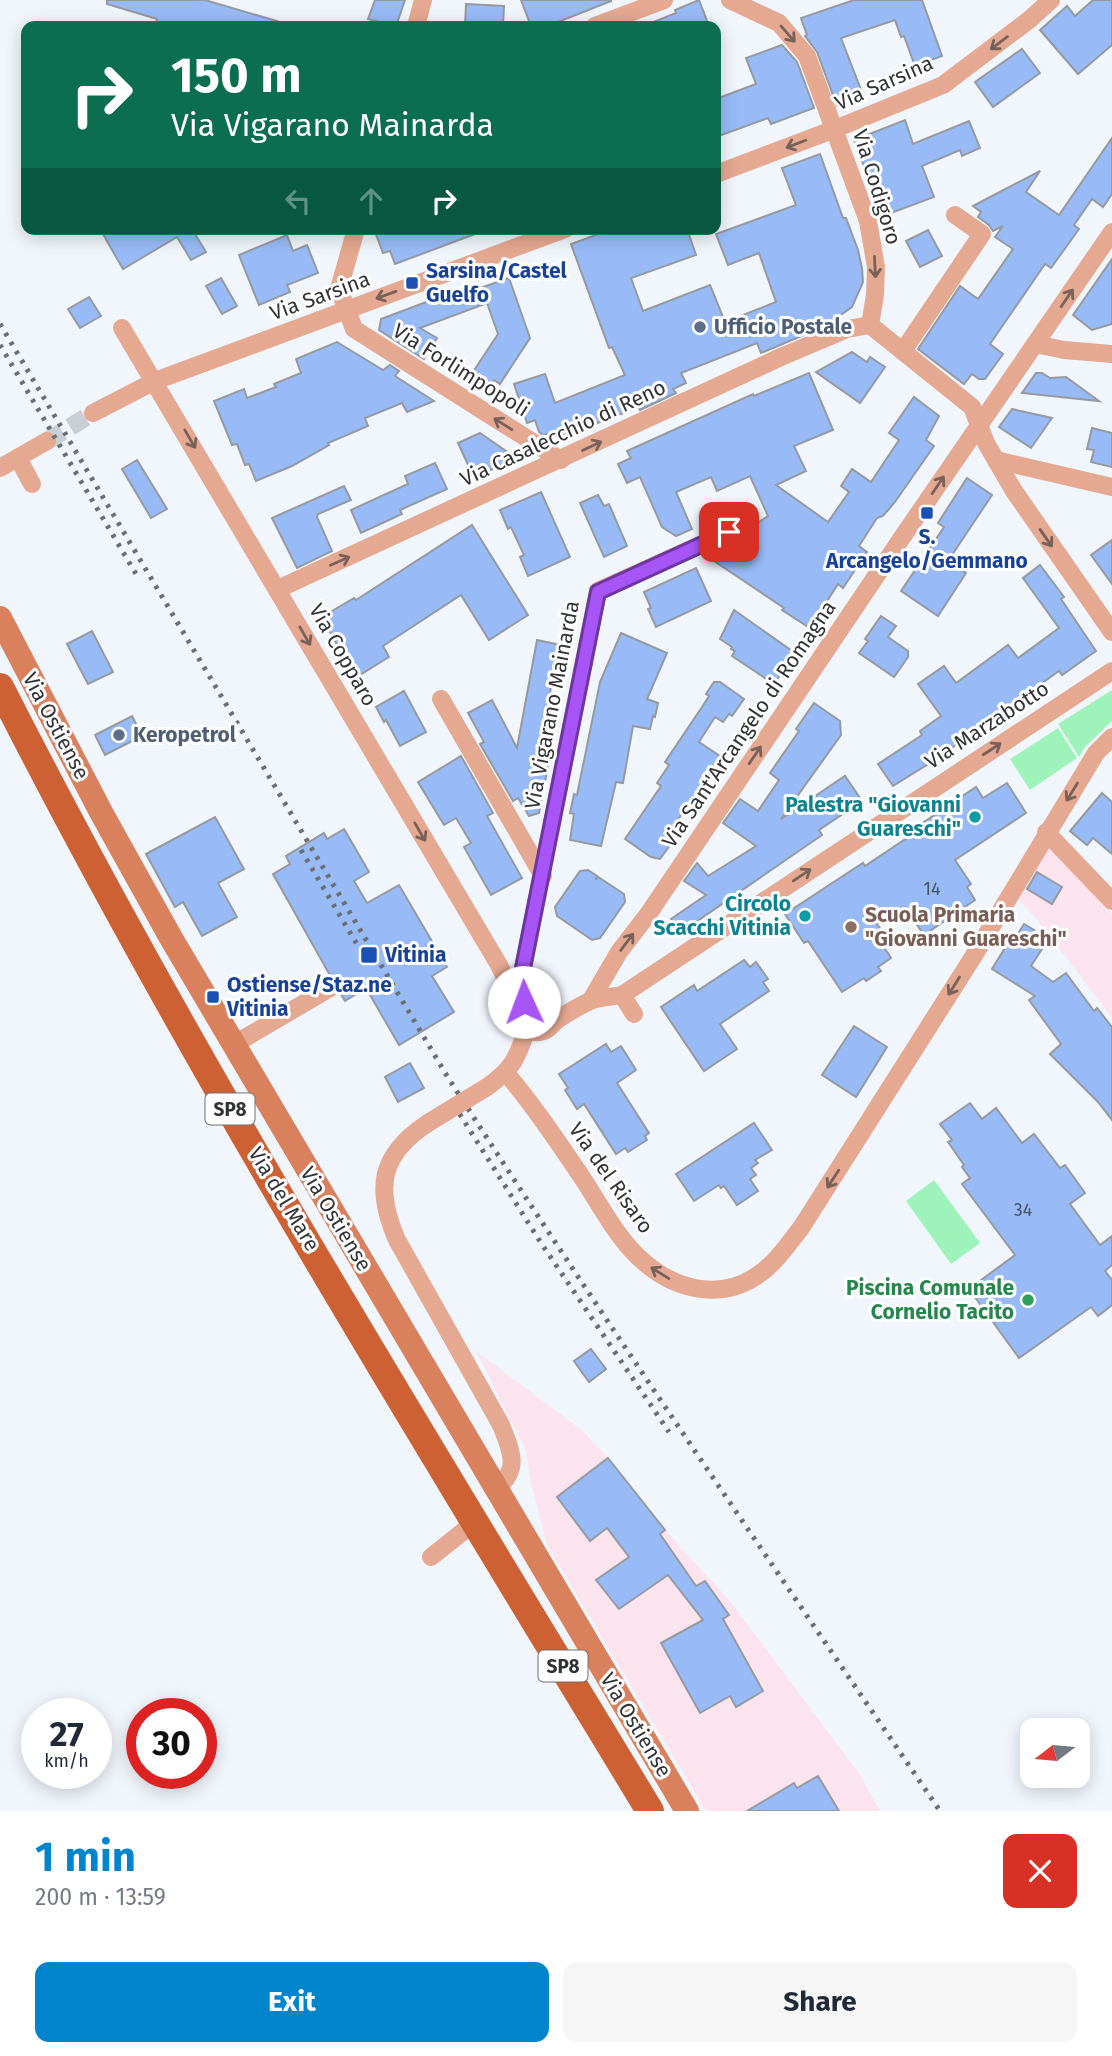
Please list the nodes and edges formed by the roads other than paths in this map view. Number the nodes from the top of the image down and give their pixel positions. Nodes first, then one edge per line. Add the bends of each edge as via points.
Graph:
1 (423, 0) edge
2 (664, 0) edge
3 (730, 0) edge
4 (1051, 0) edge
5 (417, 21) edge
6 (608, 21) edge
7 (835, 129) junction
8 (721, 172) edge
9 (955, 215) dead end
10 (1112, 232) edge
11 (354, 235) edge
12 (549, 235) edge
13 (346, 310) junction
14 (870, 325) junction
15 (122, 328) dead end
16 (1035, 344) junction
17 (1112, 344) edge
18 (903, 351) junction
19 (1093, 351) junction
20 (1112, 354) edge
21 (155, 381) junction
22 (93, 413) tunnel mouth
23 (979, 425) junction
24 (47, 441) tunnel mouth
25 (18, 458) junction
26 (561, 460) junction
27 (996, 460) junction
28 (0, 468) edge
29 (33, 484) dead end
30 (1112, 487) edge
31 (729, 532) dead end
32 (278, 589) junction
33 (0, 618) edge
34 (1112, 632) edge
35 (1112, 671) edge
36 (0, 687) edge
37 (441, 699) dead end
38 (1112, 737) edge
39 (1046, 832) junction
40 (542, 876) junction
41 (1112, 901) edge
42 (523, 968) junction
43 (504, 974) junction
44 (330, 988) dead end
45 (622, 995) junction
46 (591, 1000) junction
47 (526, 1003) junction
48 (634, 1014) dead end
49 (554, 1022) junction
50 (527, 1029) junction
51 (233, 1045) junction
52 (506, 1073) junction
53 (496, 1489) junction
54 (475, 1522) junction
55 (431, 1557) dead end
56 (650, 1811) edge
57 (688, 1811) edge

1 - 5 street
2 - 6 street
3 -> 7 street, Via Codigoro via 779,23 807,56
4 -> 7 street, Via Sarsina via 943,85
7 -> 8 street, Via Sarsina
7 -> 14 street, Via Codigoro via 873,242 876,281
9 - 18 street via 982,234
16 -> 10 street, Via Sant'Arcangelo di Romagna
11 - 13 street via 339,289
12 -> 13 street, Via Sarsina
13 - 21 street, Via Sarsina
26 -> 13 street, Via Forlimpopoli via 354,329
14 - 18 street
26 -> 14 street, Via Casalecchio di Reno via 825,338
15 - 21 street, Via Copparo
16 - 19 street
16 - 23 street, Via Sant'Arcangelo di Romagna
17 - 19 street
18 - 23 street via 972,407
19 - 20 street
21 - 22 street, Via Sarsina
21 -> 32 street, Via Copparo
23 - 27 street
46 -> 23 street, Via Sant'Arcangelo di Romagna via 619,952
24 - 25 street
25 - 28 street
25 - 29 street
32 -> 26 street, Via Casalecchio di Reno
27 - 30 street
27 -> 34 street
31 - 40 street, Via Vigarano Mainarda via 598,592
32 -> 43 street, Via Copparo
33 - 51 main road, Via Ostiense via 121,850
45 -> 35 street, Via Marzabotto
36 - 54 main road, Via del Mare / SP8 via 175,1015
37 - 40 street
38 -> 39 street, Via del Risaro via 1096,753
39 - 41 street
39 -> 52 street, Via del Risaro via 966,968 801,1228 772,1264 745,1283 704,1290 683,1285 644,1263
40 - 42 street, Via Vigarano Mainarda
42 - 43 street
42 - 47 street, Via Vigarano Mainarda
43 - 47 street, Via Copparo
44 - 51 street via 311,1007
45 - 46 street
45 - 48 street
46 - 49 street
47 - 49 street via 540,997 548,1000 555,1010
47 - 50 street via 519,1018
49 - 50 street via 542,1032
50 - 52 street
51 - 53 main road, Via Ostiense
52 - 53 street, bridge via 410,1136 392,1160 384,1186 385,1207 397,1240 501,1425 512,1464 505,1482
53 - 57 main road, Via Ostiense
54 - 55 street
54 - 56 main road, Via del Mare / SP8

